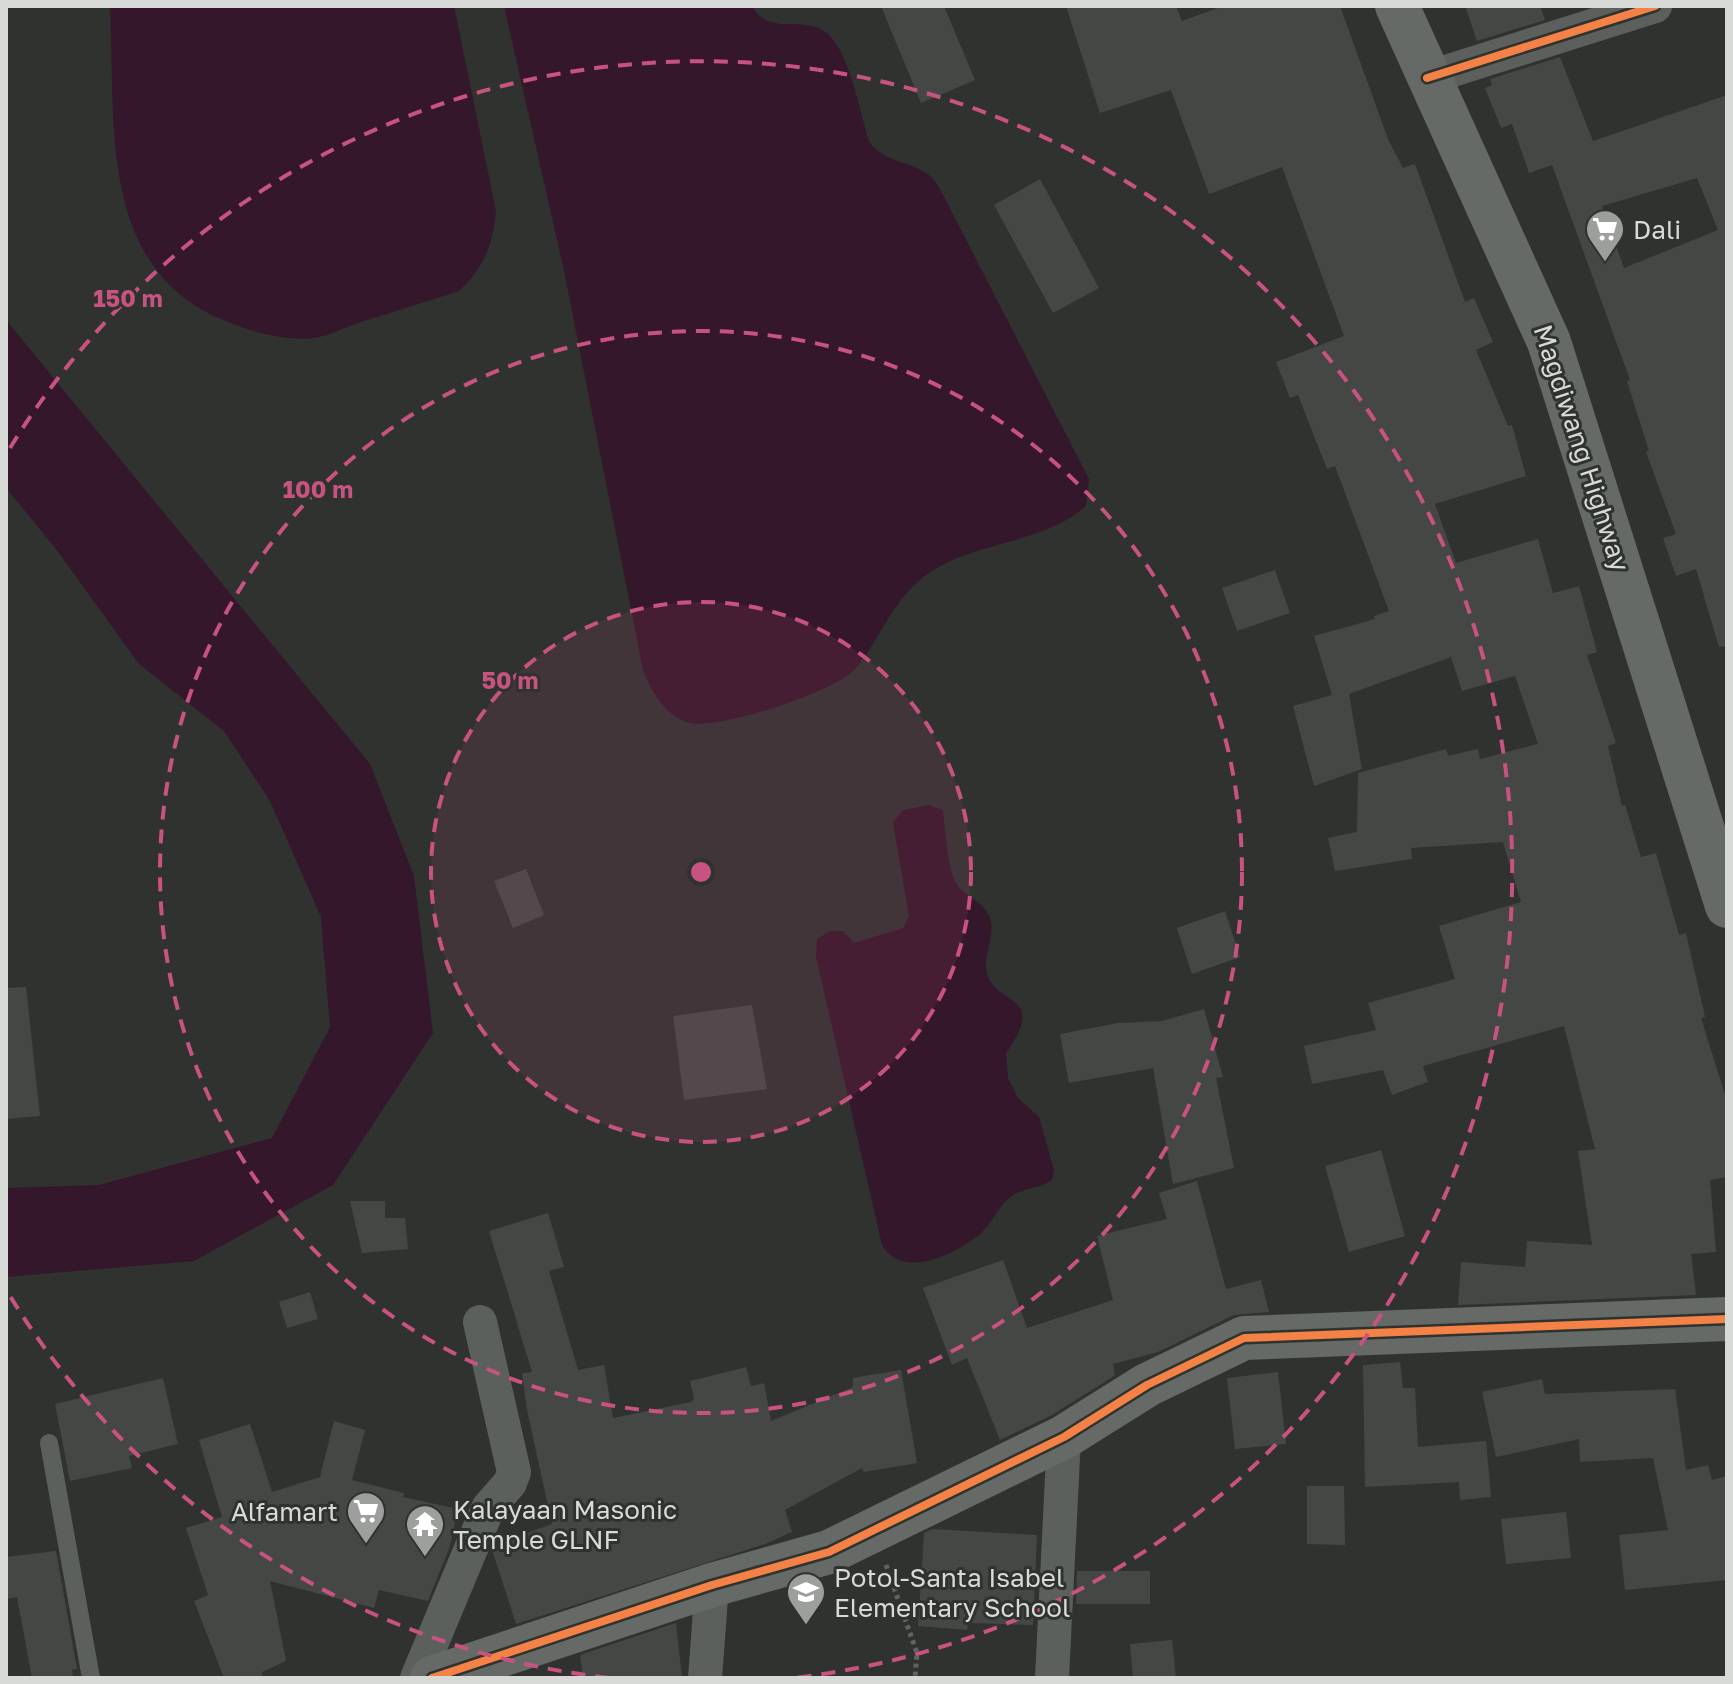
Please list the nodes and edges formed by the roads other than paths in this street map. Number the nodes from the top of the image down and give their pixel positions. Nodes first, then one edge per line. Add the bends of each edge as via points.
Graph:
1 (1397, 6) edge
2 (1655, 6) edge
3 (1427, 78) junction
4 (1727, 906) edge
5 (1727, 1319) edge
6 (480, 1322) dead end
7 (1064, 1437) junction
8 (49, 1443) dead end
9 (712, 1585) junction
10 (91, 1678) edge
11 (417, 1678) edge
12 (432, 1678) edge
13 (705, 1678) edge
14 (1052, 1678) edge

1 - 3 street, Magdiwang Highway
2 - 3 street
3 - 4 street, Magdiwang Highway via 1549,342
5 - 7 street via 1244,1338 1159,1378
6 - 11 street via 514,1472 488,1508
7 - 9 street via 829,1552
7 - 14 street
8 - 10 lane
9 - 12 street
9 - 13 street

